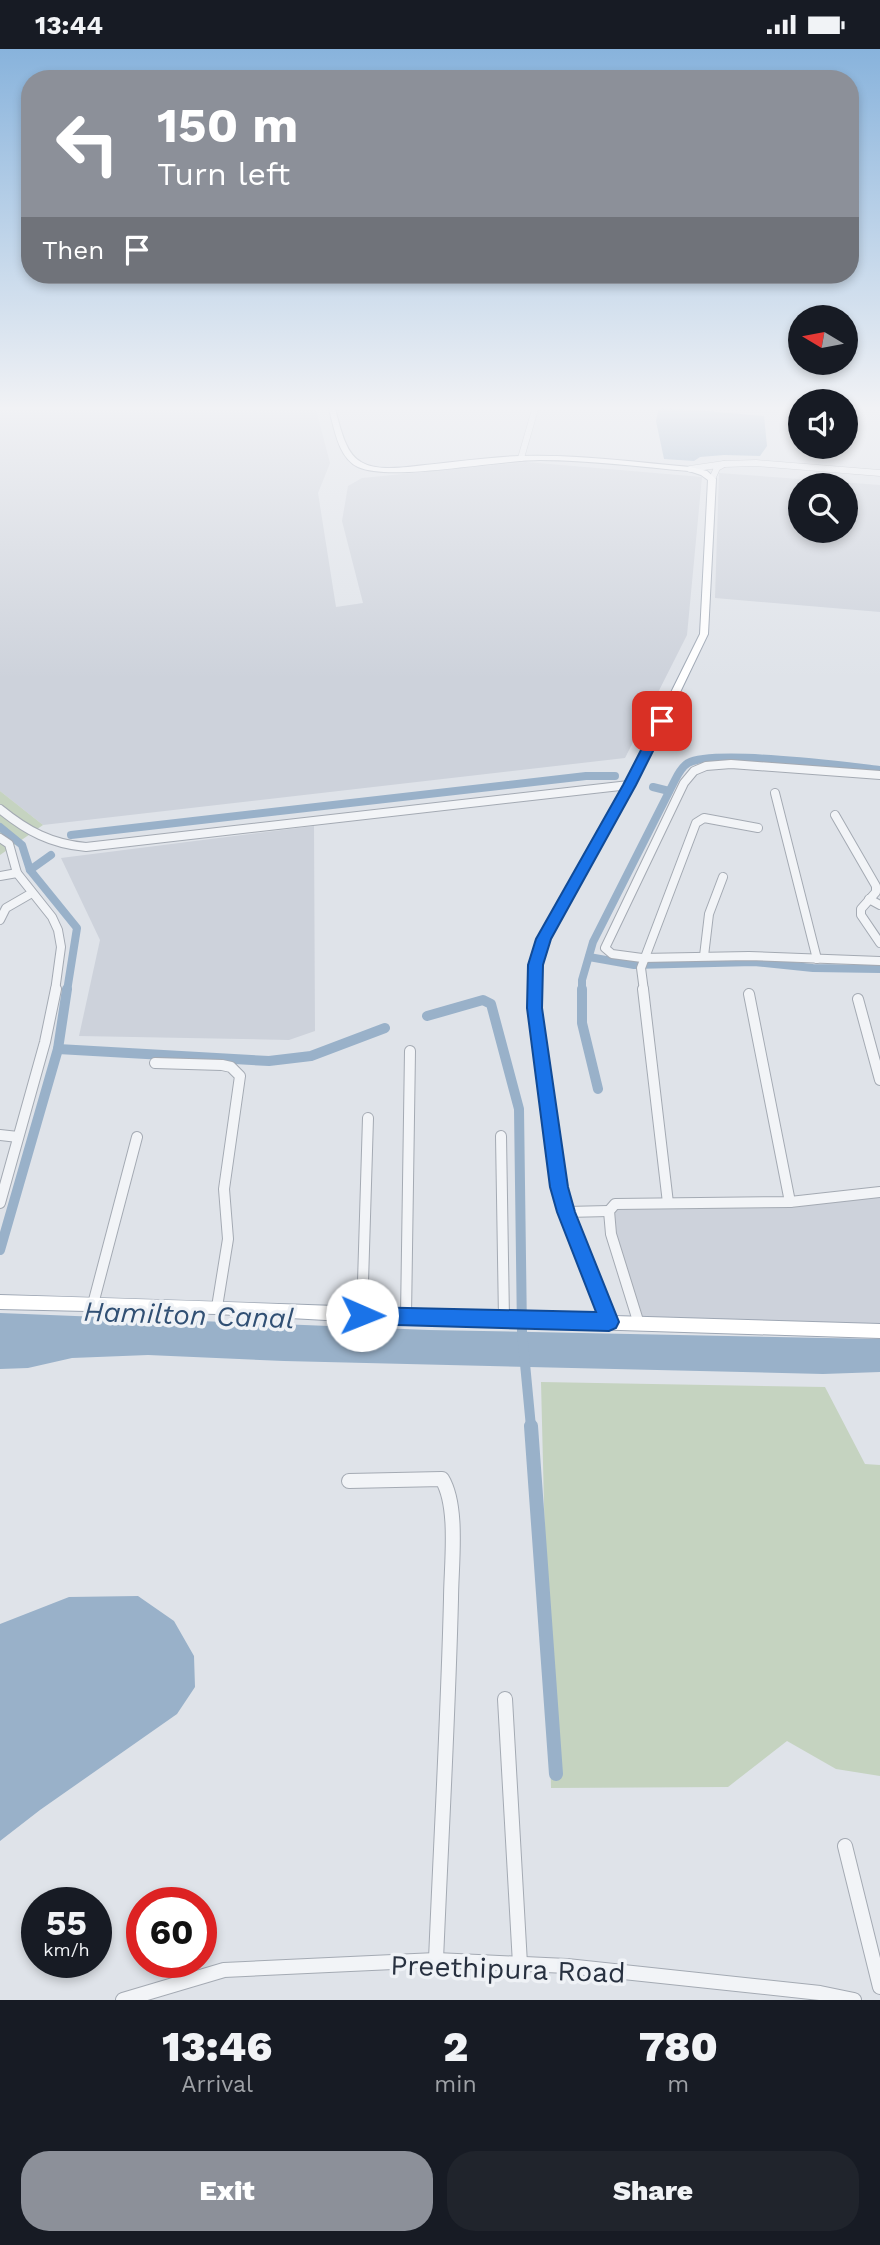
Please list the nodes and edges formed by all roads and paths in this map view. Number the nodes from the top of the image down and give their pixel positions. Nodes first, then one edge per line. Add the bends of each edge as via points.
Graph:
1 (711, 497) edge
2 (880, 775) edge
3 (629, 785) junction
4 (587, 790) junction
5 (775, 793) dead end
6 (620, 802) junction
7 (0, 809) edge
8 (835, 815) dead end
9 (758, 828) dead end
10 (0, 838) edge
11 (18, 873) junction
12 (0, 876) edge
13 (723, 877) dead end
14 (32, 893) junction
15 (869, 899) junction
16 (880, 905) edge
17 (0, 920) edge
18 (880, 943) edge
19 (705, 956) junction
20 (817, 959) junction
21 (880, 961) edge
22 (641, 962) junction
23 (749, 994) dead end
24 (858, 999) dead end
25 (410, 1051) dead end
26 (155, 1063) dead end
27 (880, 1080) edge
28 (368, 1118) dead end
29 (0, 1135) edge
30 (501, 1136) dead end
31 (18, 1137) junction
32 (137, 1137) dead end
33 (880, 1192) edge
34 (790, 1202) junction
35 (0, 1203) edge
36 (668, 1203) junction
37 (609, 1211) junction
38 (566, 1212) junction
39 (2, 1302) edge
40 (93, 1304) junction
41 (217, 1307) junction
42 (362, 1315) junction
43 (406, 1317) junction
44 (507, 1319) junction
45 (609, 1322) junction
46 (639, 1324) junction
47 (880, 1331) edge
48 (349, 1481) dead end
49 (505, 1699) dead end
50 (845, 1846) dead end
51 (436, 1960) junction
52 (520, 1964) junction
53 (880, 1987) edge
54 (123, 2000) edge
55 (854, 2000) edge

1 - 3 main road via 704,634
2 - 22 street via 732,764 694,771 684,783 605,948
3 - 4 street
3 - 6 main road
4 - 6 street via 606,793
4 - 7 street via 86,847 44,840
5 - 20 street
6 - 38 main road via 543,939 535,965 535,1008
8 - 15 street via 876,886
9 - 22 street via 704,818 696,823
10 - 11 street via 9,843
11 - 12 street
11 - 14 street
13 - 19 street via 709,914
14 - 17 street via 6,908
14 - 31 street via 52,917 61,947 44,1042
15 - 16 street
15 - 18 street via 861,915
19 - 20 street
19 - 22 street
20 - 21 street
22 - 36 street
23 - 34 street
24 - 27 street
25 - 43 street
26 - 41 street via 218,1064 235,1068 241,1075 224,1189 228,1239
28 - 42 street
29 - 31 street
30 - 44 street
31 - 35 street
32 - 40 street
33 - 34 street
34 - 36 street
36 - 37 street via 623,1203
37 - 38 street
37 - 46 street via 611,1234
38 - 45 main road
39 - 40 main road
40 - 41 main road
41 - 42 main road
42 - 43 main road
43 - 44 main road
44 - 45 main road
45 - 46 main road
46 - 47 main road
48 - 51 street via 442,1479 448,1489 450,1637
49 - 52 street
50 - 53 street
51 - 52 street, Preethipura Road
51 - 54 street, Preethipura Road via 224,1971
52 - 55 street, Preethipura Road

